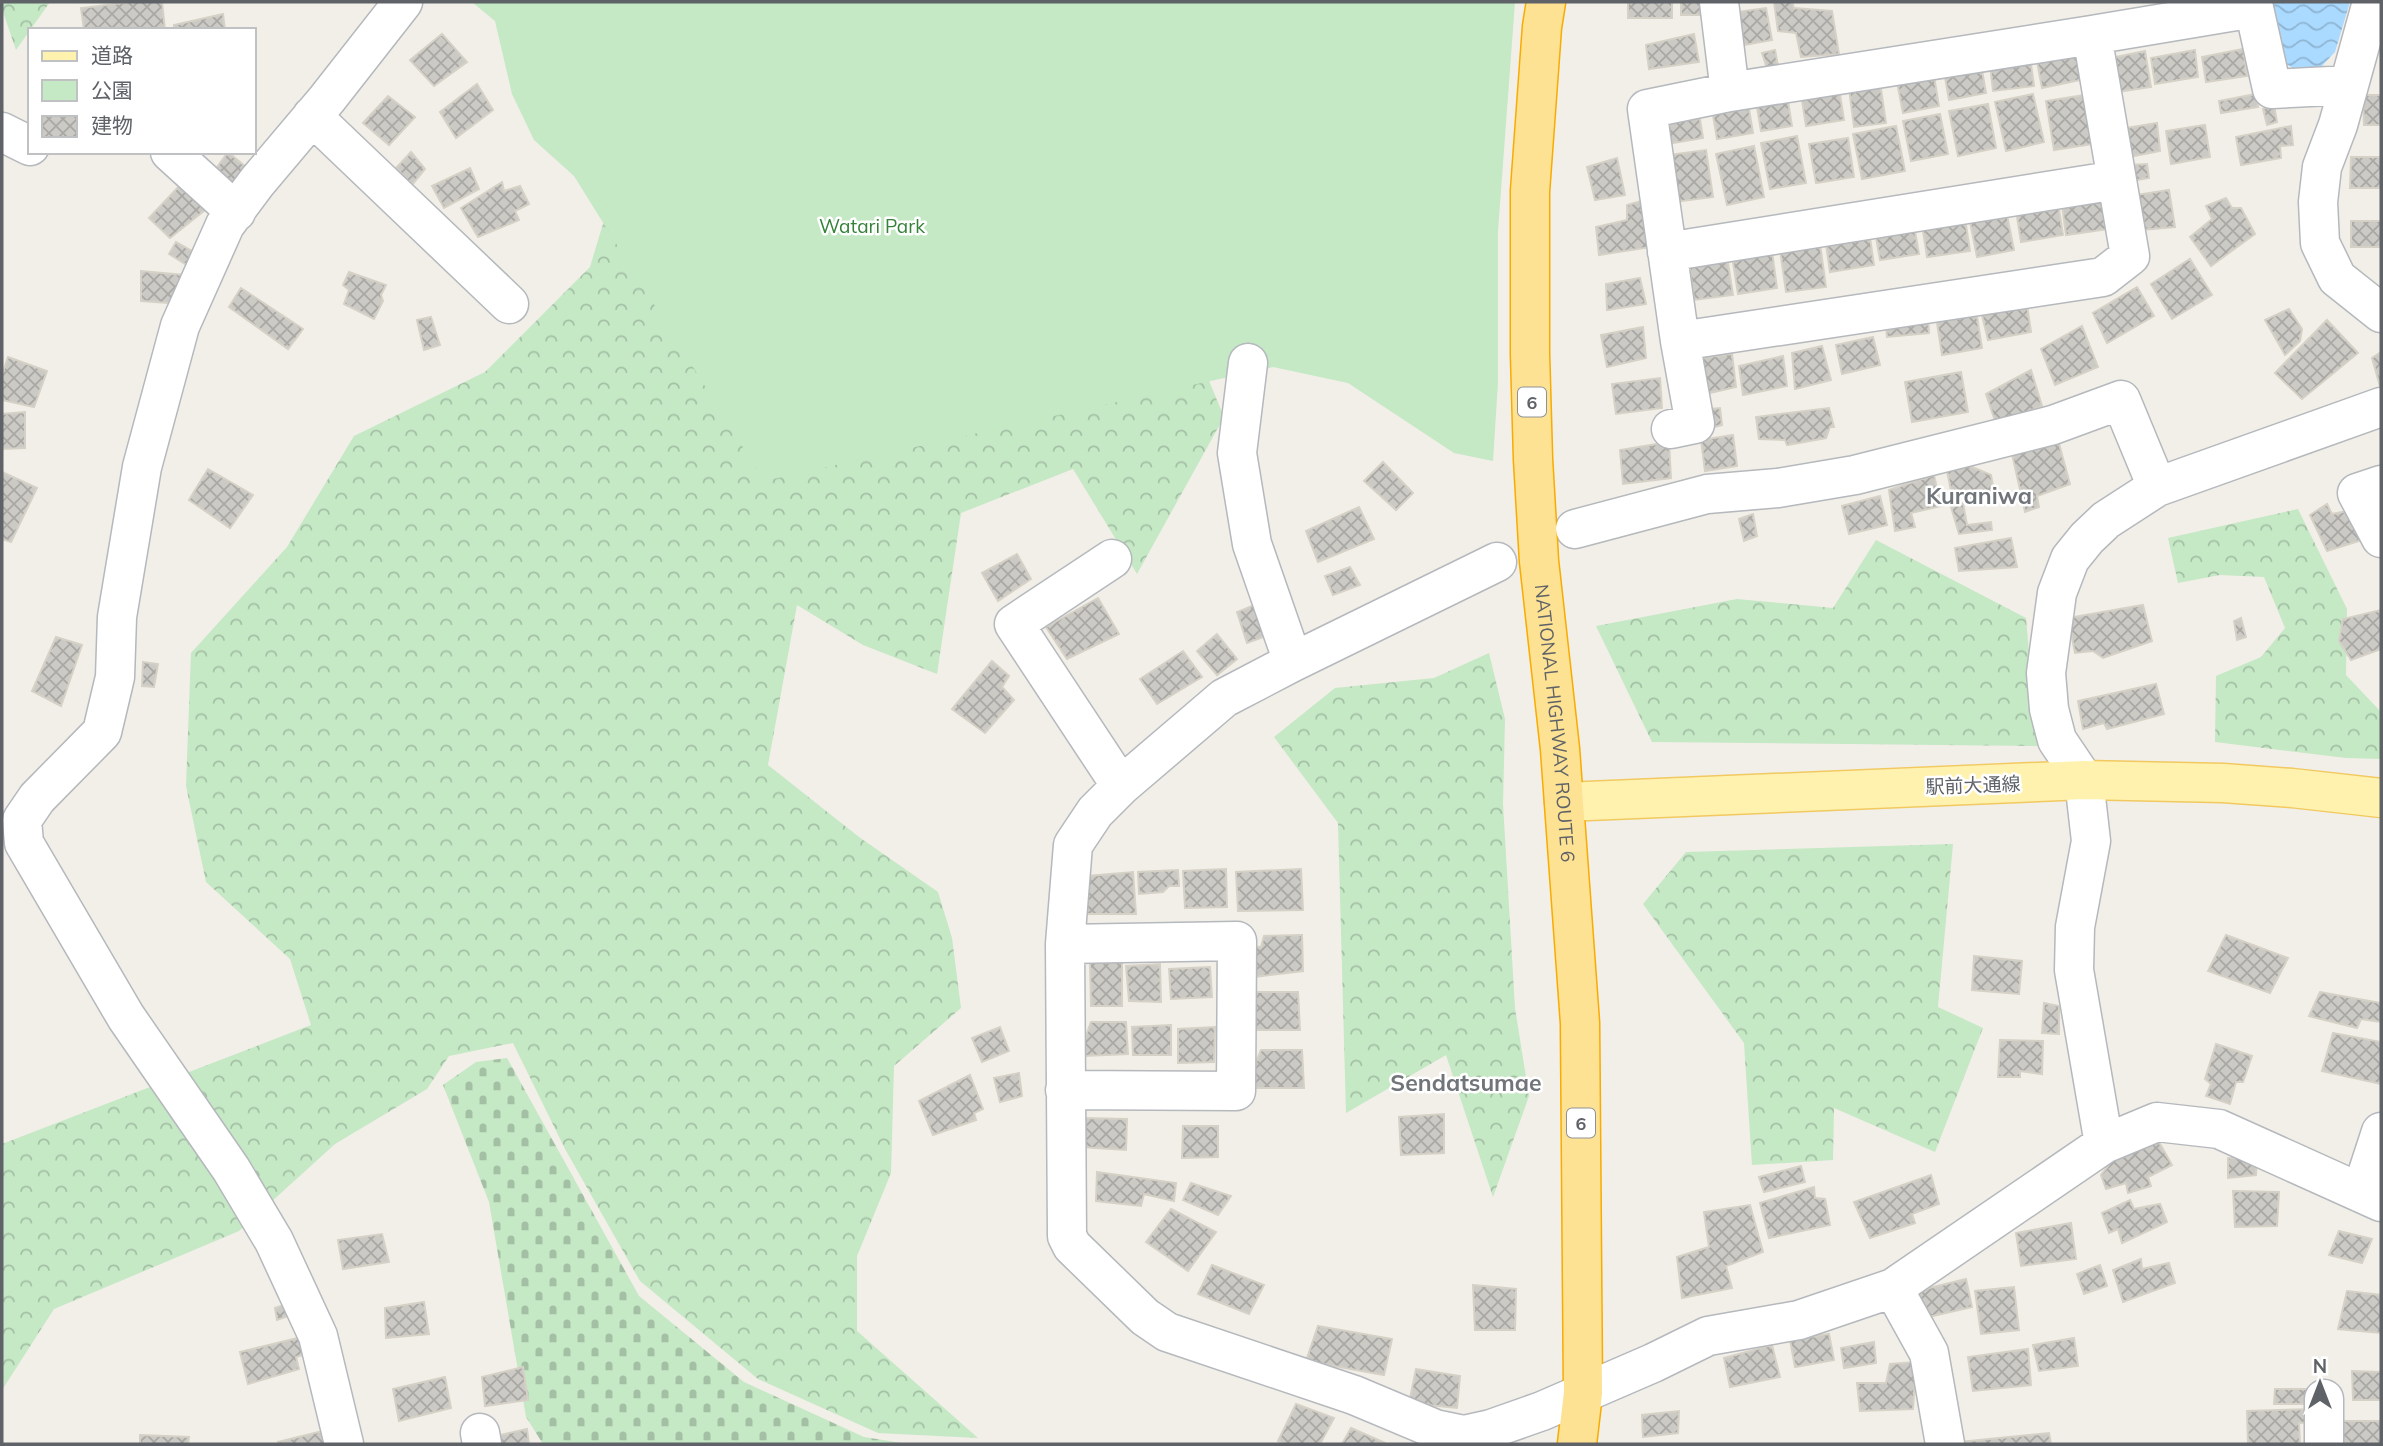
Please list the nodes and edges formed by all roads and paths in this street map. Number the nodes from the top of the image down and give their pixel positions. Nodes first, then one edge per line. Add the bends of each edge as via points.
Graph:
1 (403, 2) edge
2 (1546, 2) edge
3 (1719, 2) edge
4 (2372, 2) edge
5 (2092, 35) junction
6 (2349, 85) junction
7 (1730, 92) junction
8 (312, 117) junction
9 (2, 132) edge
10 (28, 145) edge
11 (172, 154) edge
12 (2117, 180) junction
13 (231, 218) junction
14 (1667, 252) junction
15 (509, 303) dead end
16 (2381, 313) edge
17 (1680, 341) junction
18 (1248, 363) dead end
19 (2381, 407) edge
20 (1671, 429) dead end
21 (2381, 485) edge
22 (2157, 487) junction
23 (1575, 529) dead end
24 (2381, 538) edge
25 (1112, 559) dead end
26 (1497, 562) dead end
27 (1293, 662) junction
28 (2084, 780) junction
29 (1121, 786) junction
30 (2381, 798) edge
31 (1564, 802) junction
32 (12, 829) edge
33 (1065, 944) junction
34 (1065, 1090) junction
35 (2381, 1132) edge
36 (2104, 1144) junction
37 (2371, 1198) edge
38 (1893, 1287) junction
39 (1583, 1393) junction
40 (2324, 1399) dead end
41 (344, 1444) edge
42 (1577, 1444) edge
43 (1945, 1444) edge
44 (2324, 1444) edge

1 - 8 street
2 - 31 highway, NATIONAL HIGHWAY ROUTE 6 / 6 via 1531,191 1530,354 1539,561
3 - 7 street
4 - 6 street
5 - 6 street via 2254,9 2272,89
5 - 7 street
5 - 12 street
6 - 16 street via 2322,167 2320,243 2337,278
7 - 14 street via 1647,109
8 - 13 street
8 - 15 street
9 - 10 street
11 - 13 street
12 - 14 street
12 - 17 street via 2130,256 2103,277
13 - 32 street via 180,326 142,467 117,617 115,677 102,732
14 - 17 street
17 - 20 street via 1695,425
18 - 27 street via 1237,453 1252,544
19 - 22 street
21 - 24 street via 2357,493
22 - 23 street via 2122,400 2053,425 1855,475 1707,494
22 - 28 street via 2087,538 2070,559 2057,593 2046,673 2049,709 2057,740
25 - 29 street via 1014,624
26 - 27 street
27 - 29 street via 1224,698
28 - 30 main road, 駅前大通線 via 2223,783
28 - 31 main road, 駅前大通線
28 - 36 street via 2091,841 2075,927 2074,970
29 - 33 street via 1095,812 1073,845
31 - 39 highway, NATIONAL HIGHWAY ROUTE 6 / 6 via 1580,1023
32 - 41 street via 126,1017 274,1241 318,1336
33 - 34 street
33 - 34 street via 1237,941 1236,1091
34 - 39 street via 1066,1236 1145,1317 1167,1332 1354,1395 1435,1429 1464,1435
35 - 37 street
36 - 37 street via 2157,1122 2219,1129
36 - 38 street
38 - 39 street via 1799,1320 1709,1336
38 - 43 street via 1929,1353
39 - 42 highway, NATIONAL HIGHWAY ROUTE 6 / 6
40 - 44 street

